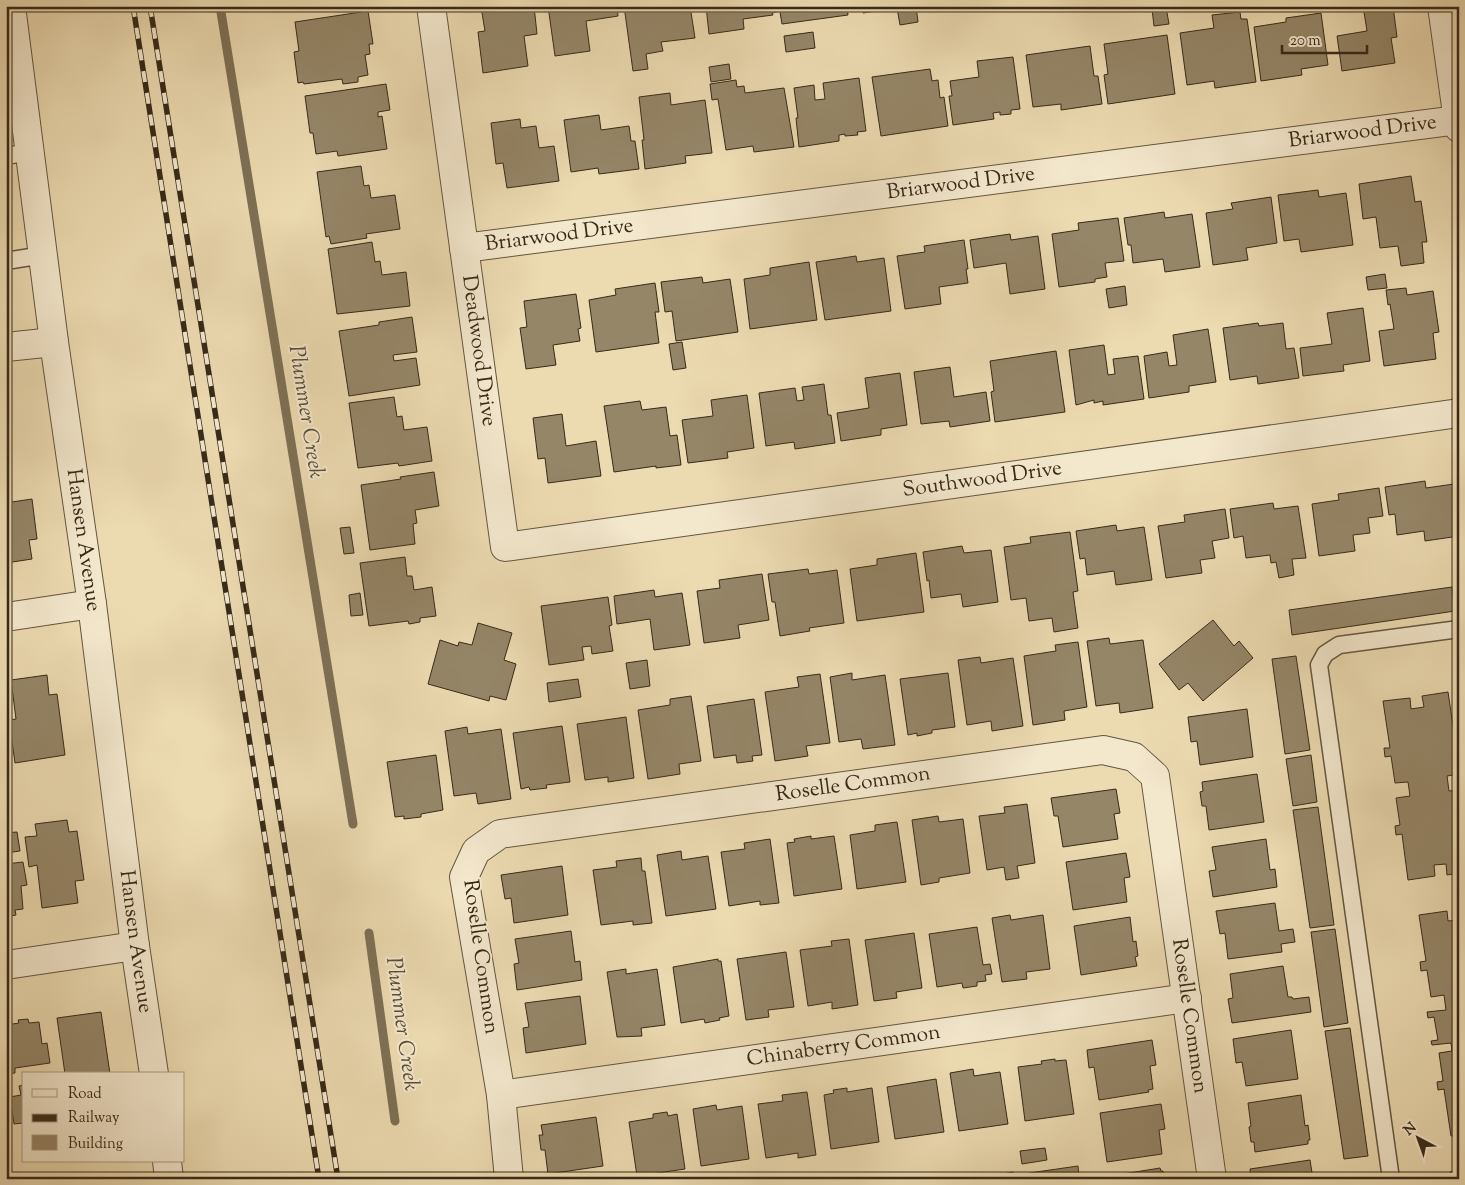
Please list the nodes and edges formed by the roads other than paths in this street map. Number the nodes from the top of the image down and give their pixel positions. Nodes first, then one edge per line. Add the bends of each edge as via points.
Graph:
1 (11, 6) edge
2 (431, 6) edge
3 (1442, 6) edge
4 (1458, 124) edge
5 (18, 154) edge
6 (464, 248) junction
7 (43, 255) junction
8 (6, 261) edge
9 (54, 342) junction
10 (6, 347) edge
11 (1459, 413) edge
12 (505, 547) joint
13 (92, 604) junction
14 (6, 617) edge
15 (1459, 629) edge
16 (134, 946) junction
17 (6, 964) edge
18 (1187, 998) junction
19 (154, 1072) edge
20 (501, 1095) junction
21 (167, 1162) edge
22 (169, 1179) edge
23 (509, 1179) edge
24 (1212, 1179) edge
25 (1391, 1179) edge

1 - 5 street, Hansen Avenue
2 - 6 street, Deadwood Drive
3 - 4 street
4 - 6 street, Briarwood Drive
5 - 7 street, Hansen Avenue
6 - 12 street, Deadwood Drive
7 - 8 lane
7 - 9 street, Hansen Avenue
9 - 10 street
9 - 13 street, Hansen Avenue
11 - 12 street, Southwood Drive
13 - 14 street
13 - 16 street, Hansen Avenue
15 - 25 lane via 1339,645 1326,654 1319,666
16 - 17 street
16 - 19 street, Hansen Avenue
18 - 20 street, Chinaberry Common
18 - 20 street, Roselle Common via 1155,776 1134,757 1103,750 500,834 476,851 464,877
18 - 24 street, Roselle Common
20 - 23 street, Roselle Common
21 - 22 street

